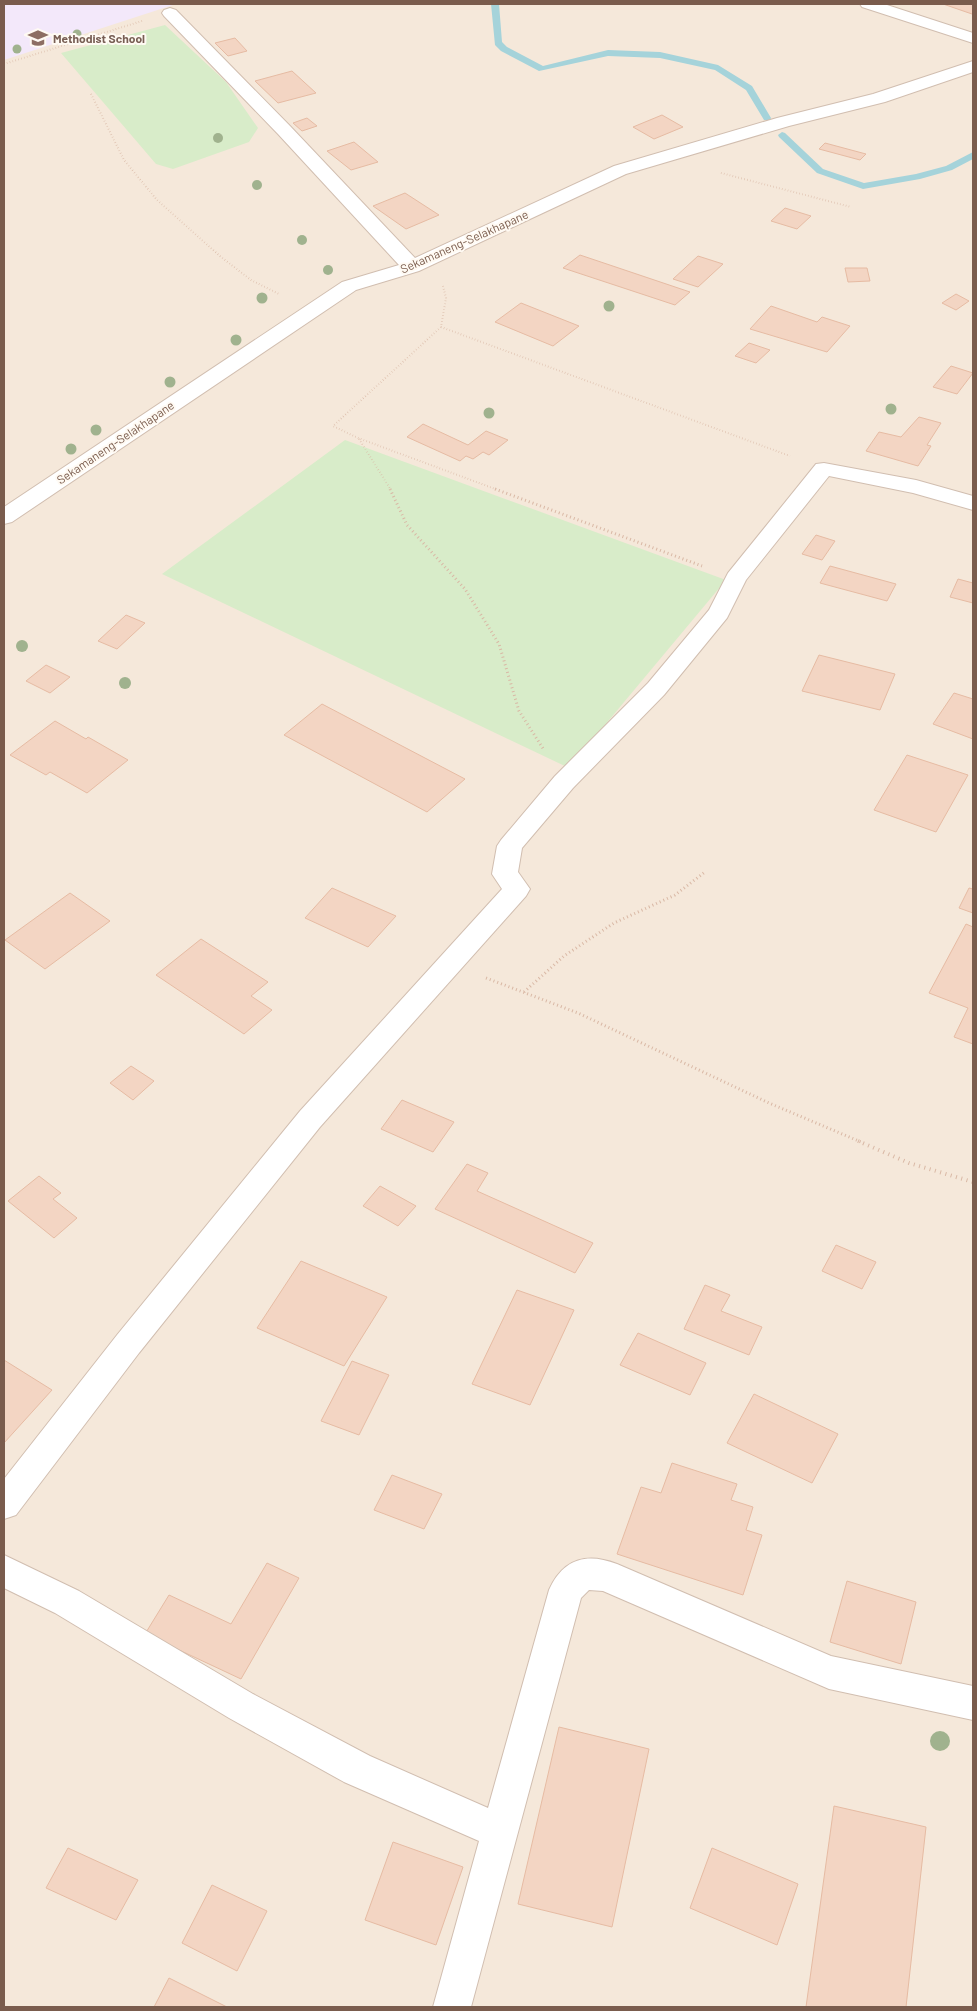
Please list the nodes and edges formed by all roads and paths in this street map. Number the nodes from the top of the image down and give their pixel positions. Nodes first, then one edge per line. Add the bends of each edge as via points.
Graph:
1 (868, 4) edge
2 (170, 13) joint
3 (973, 38) edge
4 (4, 64) edge
5 (973, 66) edge
6 (91, 94) dead end
7 (718, 173) dead end
8 (851, 207) dead end
9 (418, 264) junction
10 (310, 310) junction
11 (441, 328) junction
12 (358, 438) junction
13 (824, 469) junction
14 (973, 503) edge
15 (4, 517) edge
16 (736, 578) junction
17 (564, 782) junction
18 (705, 872) dead end
19 (451, 965) junction
20 (524, 992) junction
21 (973, 1182) edge
22 (4, 1504) edge
23 (4, 1571) edge
24 (973, 1703) edge
25 (500, 1832) junction
26 (452, 2007) edge

1 - 3 street
2 - 4 path
2 - 9 street
5 - 9 street, Sekamaneng-Selakhapane via 879,98 783,122 620,170
6 - 10 path via 124,160 157,200 251,280
7 - 8 path
9 - 10 street, Sekamaneng-Selakhapane via 349,286
9 - 11 path via 442,284 446,298
10 - 15 street, Sekamaneng-Selakhapane
11 - 12 path via 333,426
11 - 13 path
12 - 16 path
12 - 17 path via 394,495 407,525 465,589 499,644 519,711
13 - 14 street via 916,487
13 - 16 street
16 - 17 street via 719,613 656,689
17 - 19 street via 510,846 505,874 517,889
18 - 20 path via 675,894 614,923 564,956
19 - 20 path
19 - 22 street via 310,1119
20 - 21 path via 578,1013 769,1103 909,1163
23 - 25 street via 67,1602 241,1706 357,1769
24 - 25 street via 829,1672 605,1575 582,1574 566,1590
25 - 26 street

